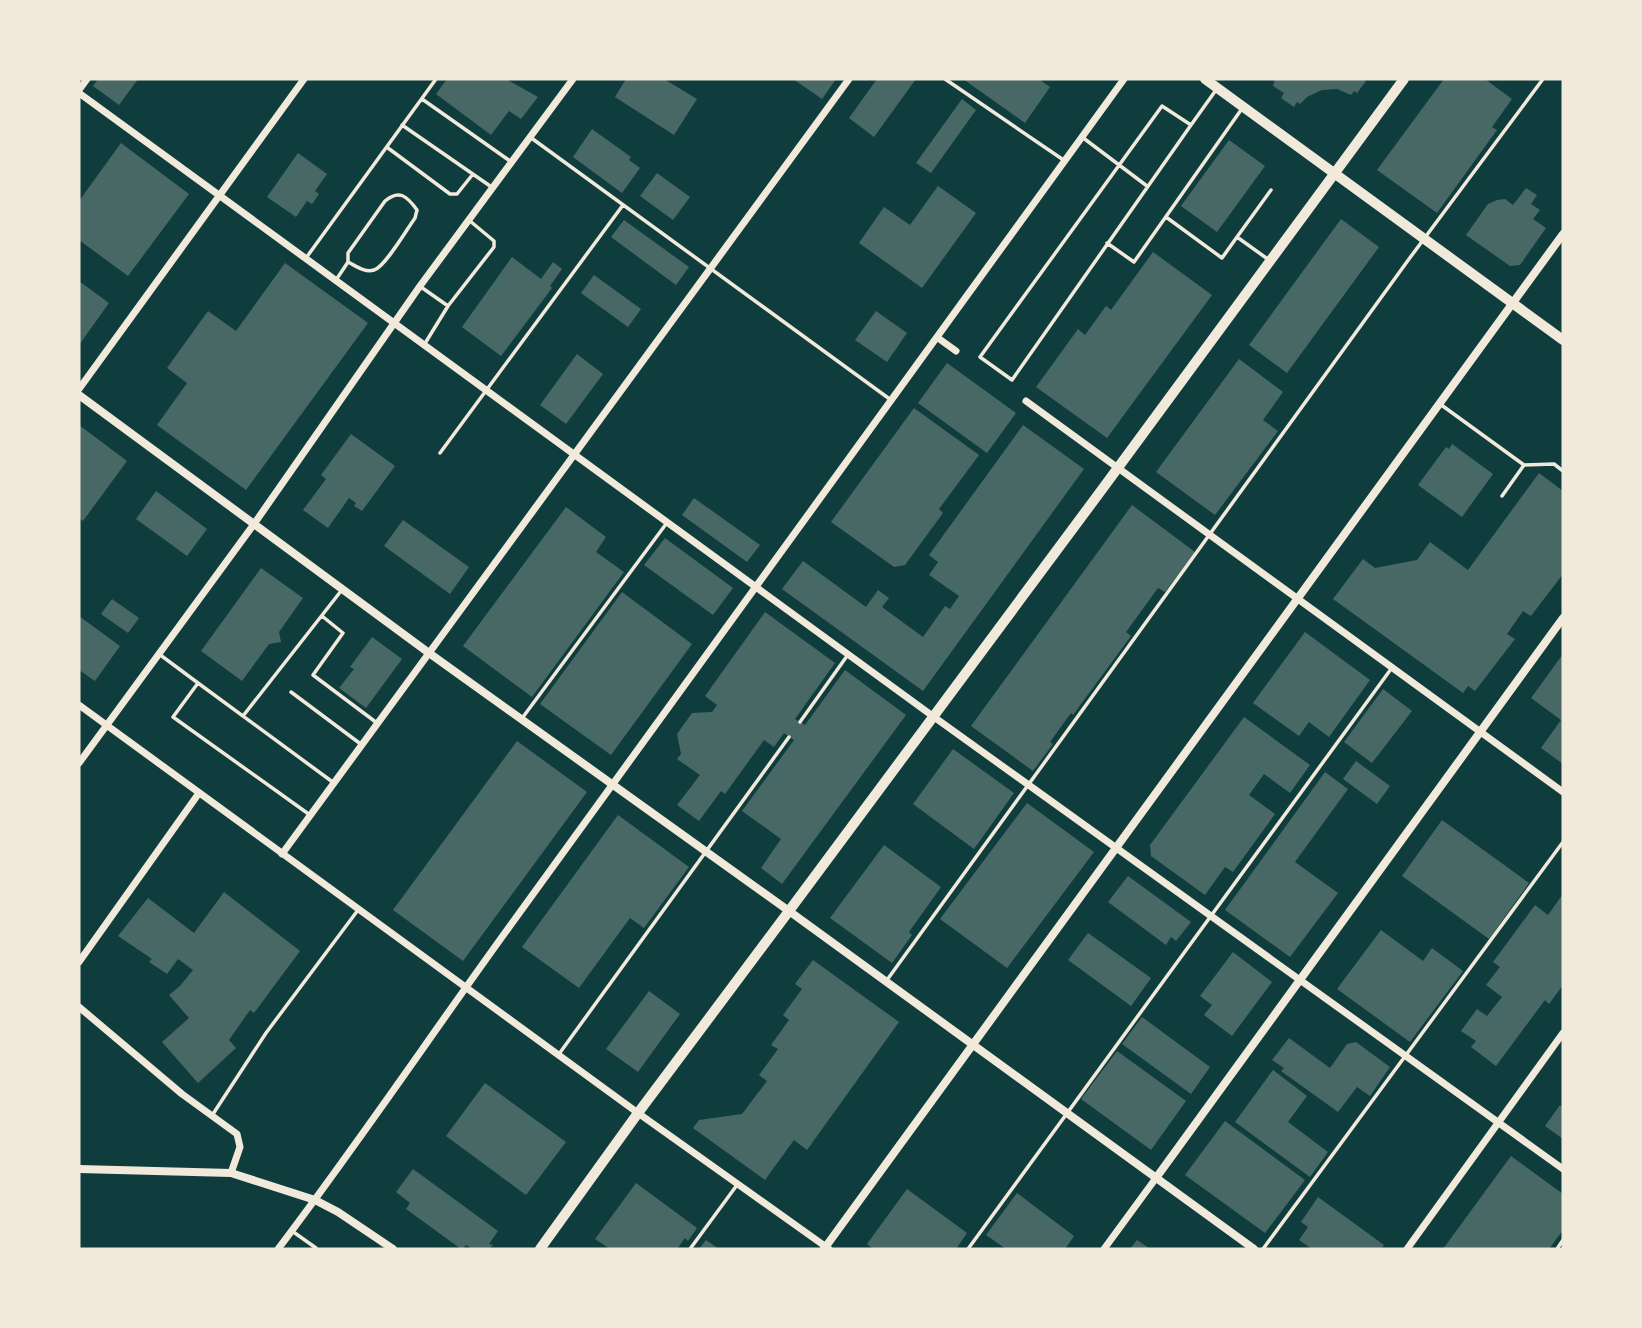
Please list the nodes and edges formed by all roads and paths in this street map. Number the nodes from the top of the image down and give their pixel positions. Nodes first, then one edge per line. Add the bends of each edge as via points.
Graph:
1 (87, 79) edge
2 (304, 79) edge
3 (436, 79) edge
4 (573, 79) edge
5 (849, 79) edge
6 (945, 79) edge
7 (1124, 79) edge
8 (1205, 79) edge
9 (1404, 79) edge
10 (1543, 79) edge
11 (1217, 88) junction
12 (79, 92) edge
13 (422, 99) junction
14 (1243, 107) junction
15 (402, 125) junction
16 (1191, 125) junction
17 (1082, 136) junction
18 (530, 137) junction
19 (387, 147) junction
20 (1065, 161) junction
21 (512, 162) junction
22 (1120, 165) junction
23 (473, 174) junction
24 (1335, 174) junction
25 (1147, 186) junction
26 (493, 188) junction
27 (1271, 190) dead end
28 (219, 196) junction
29 (622, 205) junction
30 (1166, 217) junction
31 (470, 221) junction
32 (1563, 234) edge
33 (1237, 237) junction
34 (1424, 238) junction
35 (1107, 243) junction
36 (306, 258) junction
37 (1270, 261) junction
38 (348, 262) junction
39 (336, 280) junction
40 (421, 286) junction
41 (1513, 303) junction
42 (448, 306) junction
43 (395, 324) junction
44 (938, 338) junction
45 (1563, 340) edge
46 (424, 345) junction
47 (956, 351) dead end
48 (79, 389) edge
49 (486, 390) junction
50 (79, 395) edge
51 (892, 401) junction
52 (1026, 401) dead end
53 (1439, 404) junction
54 (440, 453) dead end
55 (575, 454) junction
56 (1524, 465) junction
57 (1118, 468) junction
58 (1563, 471) edge
59 (1502, 496) dead end
60 (668, 522) junction
61 (254, 524) junction
62 (1210, 534) junction
63 (757, 587) junction
64 (343, 589) junction
65 (1297, 598) junction
66 (322, 616) junction
67 (1563, 618) edge
68 (429, 653) junction
69 (158, 654) junction
70 (849, 654) junction
71 (1392, 667) junction
72 (198, 683) junction
73 (290, 692) dead end
74 (79, 705) edge
75 (243, 716) junction
76 (934, 717) junction
77 (521, 719) junction
78 (800, 722) dead end
79 (377, 723) junction
80 (106, 726) junction
81 (1480, 732) junction
82 (789, 737) dead end
83 (362, 745) junction
84 (79, 763) edge
85 (334, 783) junction
86 (613, 785) junction
87 (1028, 785) junction
88 (1563, 792) edge
89 (200, 793) junction
90 (310, 816) junction
91 (1563, 842) edge
92 (1116, 848) junction
93 (706, 851) junction
94 (282, 854) junction
95 (359, 909) junction
96 (789, 911) junction
97 (1211, 916) junction
98 (79, 962) edge
99 (1300, 980) junction
100 (886, 981) junction
101 (466, 986) junction
102 (79, 1007) edge
103 (1563, 1033) edge
104 (973, 1045) junction
105 (559, 1054) junction
106 (1406, 1056) junction
107 (638, 1113) junction
108 (1067, 1113) junction
109 (212, 1116) junction
110 (1499, 1123) junction
111 (79, 1169) edge
112 (1563, 1169) edge
113 (231, 1173) junction
114 (1156, 1178) junction
115 (738, 1184) junction
116 (314, 1200) junction
117 (292, 1231) junction
118 (1563, 1240) edge
119 (1248, 1247) edge
120 (278, 1249) edge
121 (316, 1249) edge
122 (393, 1249) edge
123 (540, 1249) edge
124 (690, 1249) edge
125 (826, 1249) edge
126 (968, 1249) edge
127 (1104, 1249) edge
128 (1263, 1249) edge
129 (1407, 1249) edge
130 (1557, 1249) edge

1 - 12 street
2 - 28 street
3 - 13 lane
4 - 18 street
5 - 55 street
6 - 20 lane
7 - 17 street
8 - 11 main road
9 - 24 main road
10 - 34 lane
11 - 14 main road
11 - 16 lane
12 - 28 street
13 - 15 lane
13 - 21 lane
14 - 24 main road
14 - 30 lane
15 - 19 lane
15 - 23 lane
16 - 22 lane via 1162,106
16 - 25 lane
17 - 20 street
17 - 22 lane
18 - 21 street
18 - 29 lane
19 - 23 lane via 450,194 457,194
19 - 36 lane
20 - 44 street
21 - 26 street
22 - 25 lane
22 - 35 lane via 980,357 1012,380
23 - 26 lane
24 - 34 main road
24 - 37 main road
25 - 35 lane
26 - 31 street
27 - 33 lane
28 - 36 street
28 - 48 street
29 - 49 lane
29 - 51 lane
30 - 33 lane via 1222,258
30 - 35 lane via 1134,262
31 - 40 street
31 - 42 lane via 494,241 494,247
32 - 41 street
33 - 37 lane
34 - 41 main road
34 - 62 lane
36 - 39 street
37 - 57 main road
38 - 38 lane via 365,271 383,264 415,218 412,202 400,194 385,201 348,253
38 - 39 lane
39 - 43 street
40 - 42 lane
40 - 43 street
41 - 45 main road
41 - 53 street
42 - 46 lane
43 - 46 street
43 - 61 street
44 - 47 street
44 - 51 street
46 - 49 street
49 - 54 lane
49 - 55 street
50 - 61 street
51 - 63 street
52 - 57 street
53 - 56 lane
53 - 65 street
55 - 60 street
55 - 68 street
56 - 58 lane via 1553,464
56 - 59 lane
57 - 62 street
57 - 76 main road
60 - 63 street
60 - 77 lane
61 - 64 street
61 - 69 street
62 - 65 street
62 - 87 lane
63 - 70 street
63 - 86 street
64 - 66 lane
64 - 68 street
65 - 71 street
65 - 92 street
66 - 75 lane
66 - 79 lane via 343,633 313,675
67 - 81 street
68 - 77 street
68 - 79 street
69 - 72 lane
69 - 80 street
70 - 76 street
70 - 78 lane
71 - 81 street
71 - 97 lane
72 - 75 lane
72 - 90 lane via 173,717
73 - 83 lane
74 - 80 street
75 - 85 lane
76 - 87 street
76 - 96 main road
77 - 86 street
79 - 83 street
80 - 84 street
80 - 89 street
81 - 88 street
81 - 99 street
82 - 93 lane
83 - 85 street
85 - 90 street
86 - 93 street
86 - 101 street
87 - 92 street
87 - 100 lane
89 - 94 street
89 - 98 street
90 - 94 street
91 - 106 lane
92 - 97 street
92 - 104 street
93 - 96 street
93 - 105 lane
94 - 95 street
95 - 101 street
95 - 109 lane
96 - 100 street
96 - 107 main road
97 - 99 street
97 - 108 lane
99 - 106 street
99 - 114 street
100 - 104 street
101 - 105 street
101 - 116 street
102 - 109 street
103 - 110 street
104 - 108 street
104 - 125 street
105 - 107 street
106 - 110 street
106 - 128 lane
107 - 115 street
107 - 123 main road
108 - 114 street
108 - 126 lane
109 - 113 street via 237,1135 240,1147
110 - 112 street
110 - 129 street
111 - 113 street
113 - 116 street
114 - 119 street
114 - 127 street
115 - 124 lane
115 - 125 street
116 - 117 street
116 - 122 street
117 - 120 street
117 - 121 lane
118 - 130 lane

